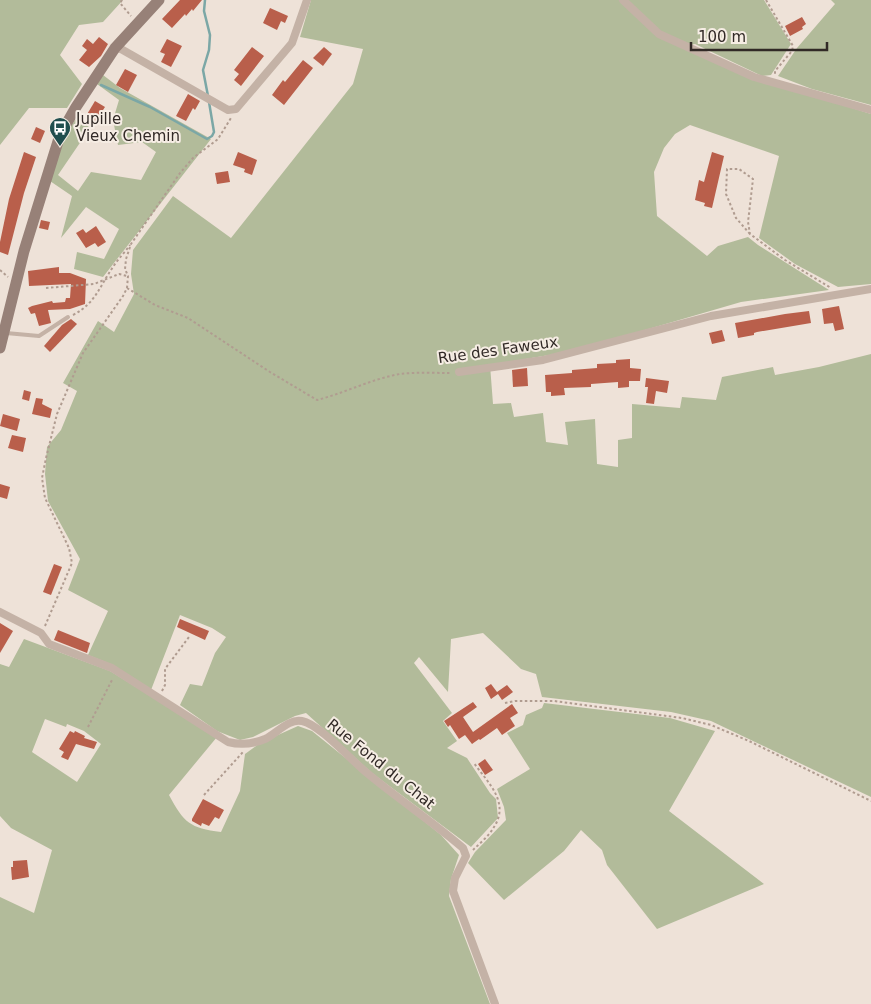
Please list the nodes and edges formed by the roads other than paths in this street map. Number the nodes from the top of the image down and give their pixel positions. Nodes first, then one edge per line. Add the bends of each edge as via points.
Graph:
1 (159, 0) edge
2 (307, 0) edge
3 (623, 0) edge
4 (116, 48) junction
5 (871, 110) edge
6 (871, 289) edge
7 (68, 317) road end
8 (4, 332) junction
9 (0, 348) edge
10 (459, 372) road end
11 (0, 612) edge
12 (495, 1004) edge

1 - 4 street
2 - 4 street via 292,43 236,110 228,110
3 - 5 street via 659,34 754,77
4 - 8 street via 60,135 24,251
6 - 10 street, Rue des Faweux via 711,316 543,360
7 - 8 lane via 39,336
8 - 9 street
11 - 12 street, Rue Fond du Chat via 41,633 49,644 117,671 228,742 241,745 264,739 296,721 317,729 368,774 463,848 466,856 455,878 453,891

